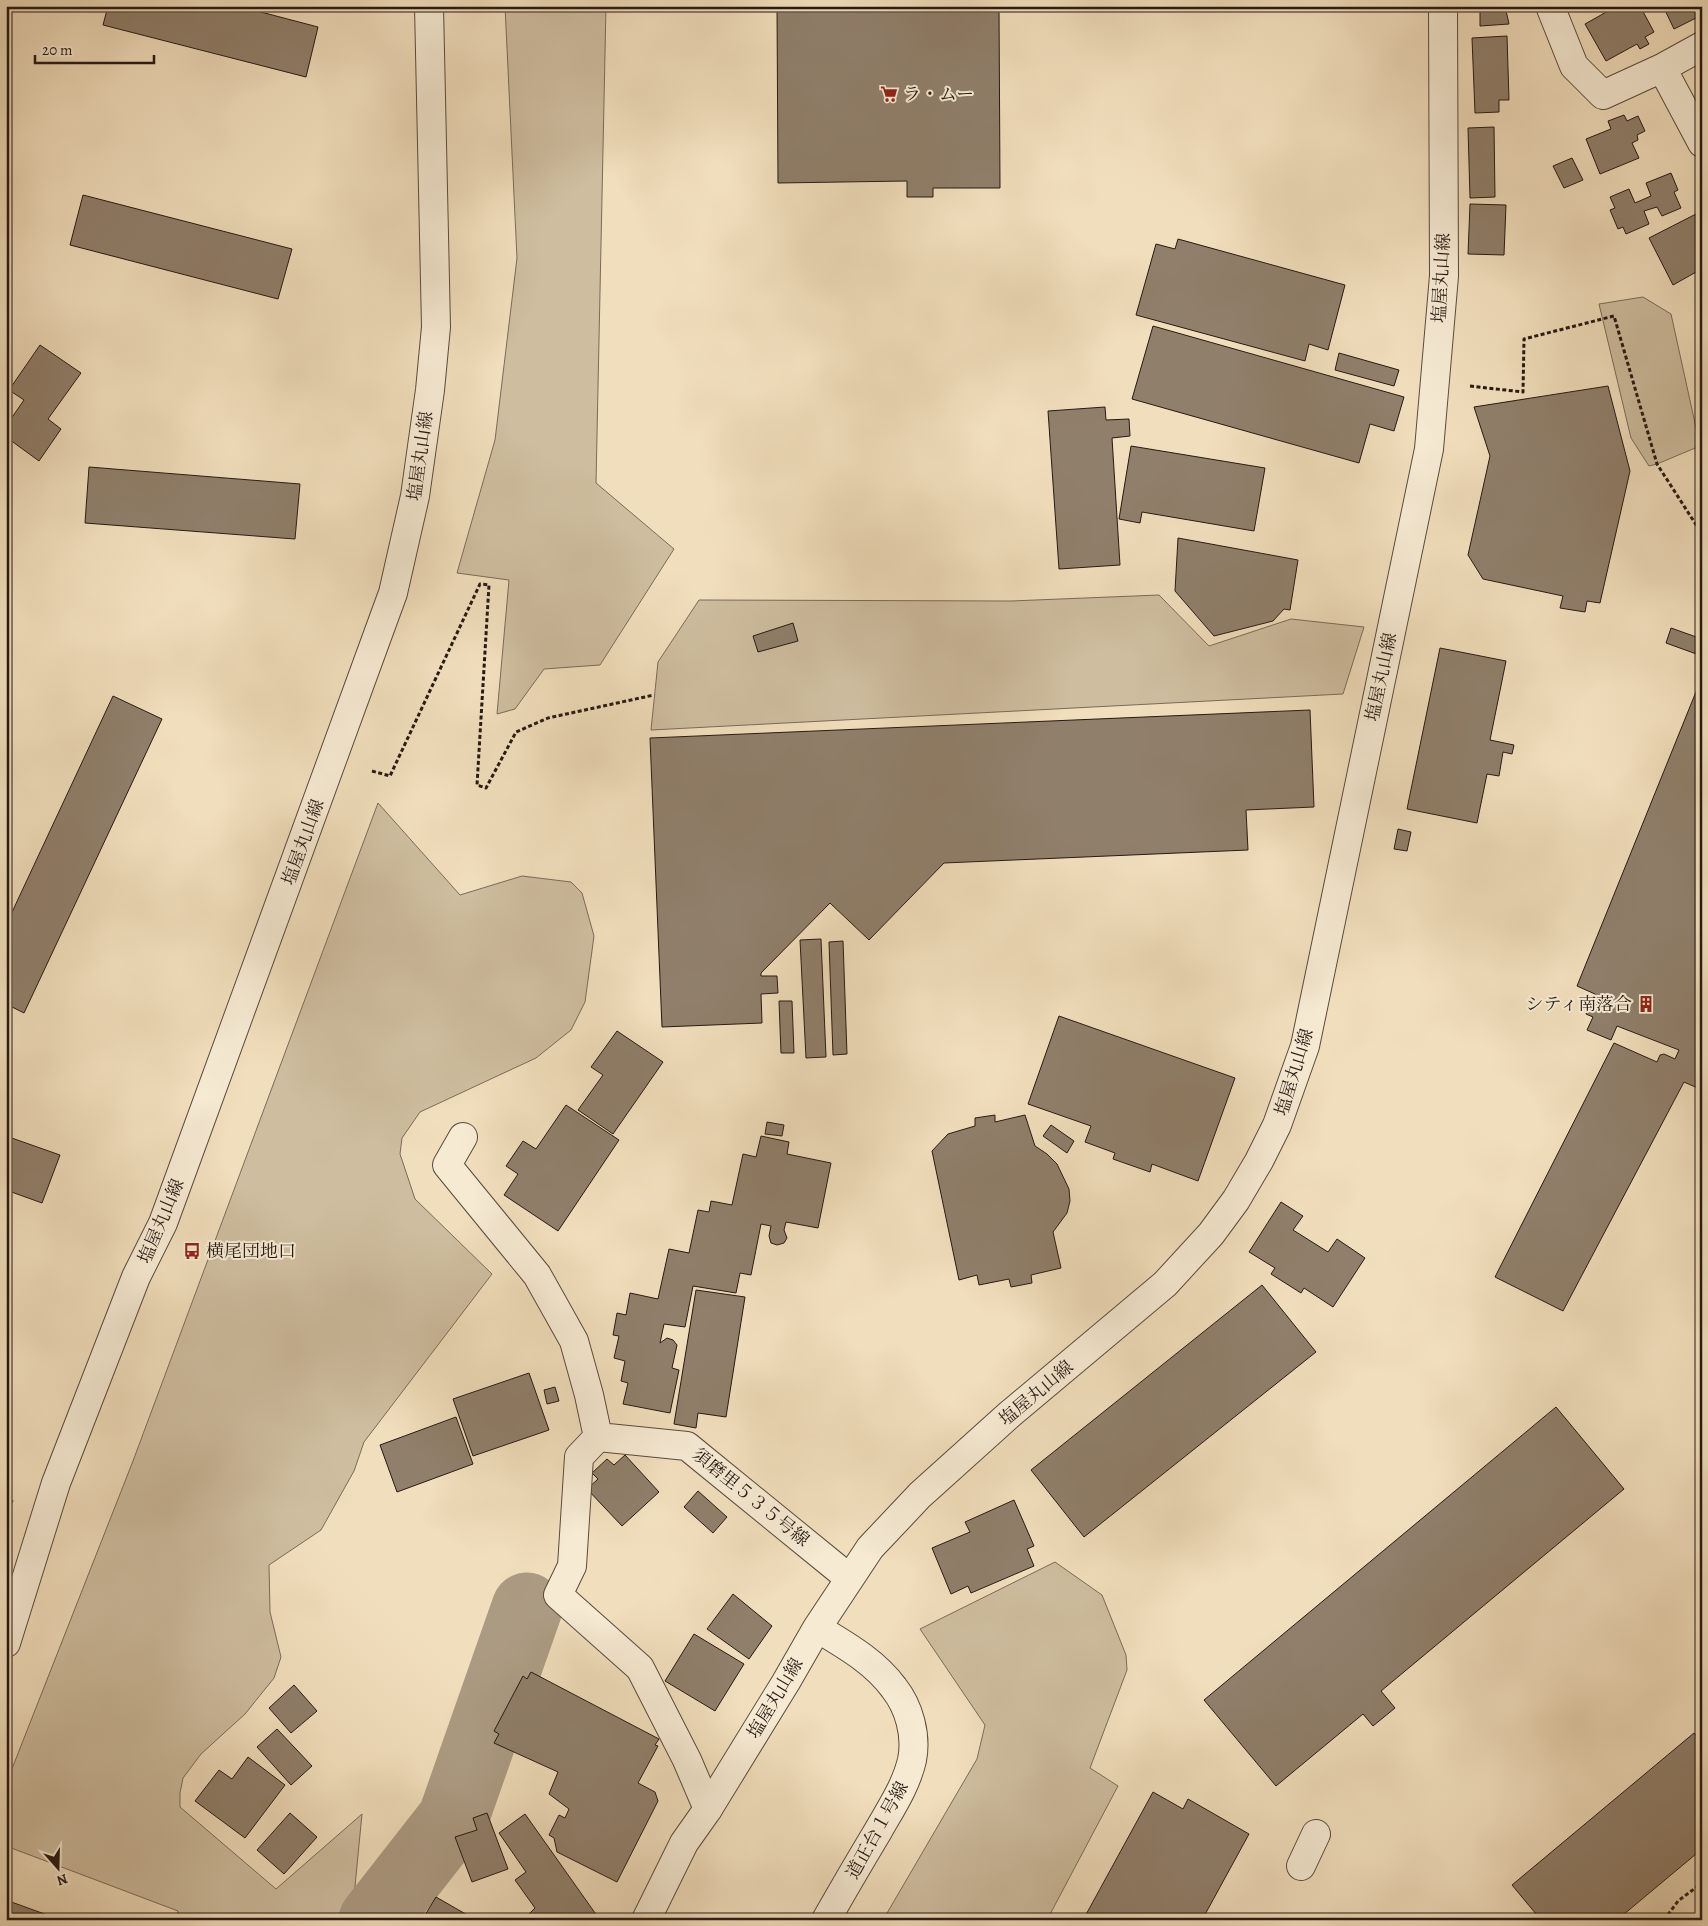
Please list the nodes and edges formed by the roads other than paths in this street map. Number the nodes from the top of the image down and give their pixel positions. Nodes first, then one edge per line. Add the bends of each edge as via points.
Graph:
1 (429, 6) edge
2 (1443, 6) edge
3 (1550, 6) edge
4 (1702, 46) edge
5 (1662, 68) junction
6 (1702, 143) edge
7 (463, 1137) dead end
8 (598, 1437) junction
9 (849, 1578) junction
10 (14, 1586) edge
11 (817, 1628) junction
12 (6, 1643) edge
13 (708, 1810) junction
14 (1316, 1834) dead end
15 (1301, 1866) dead end
16 (646, 1920) edge
17 (826, 1920) edge

1 - 10 street, 塩屋丸山線 via 436,327 415,496 393,594 163,1223 136,1277
2 - 9 street, 塩屋丸山線 via 1444,276 1429,449 1304,1046 1277,1124 1236,1200 1190,1258 920,1495 870,1548
3 - 5 street via 1574,66 1603,95
4 - 5 street
5 - 6 street
7 - 8 street via 447,1165 536,1274 574,1341
8 - 9 street, 須磨里５３５号線 via 687,1446
8 - 13 street via 579,1457 572,1566 558,1595 640,1668 687,1760
9 - 11 street, 塩屋丸山線
10 - 12 street, 塩屋丸山線
11 - 13 street, 塩屋丸山線
11 - 17 street, 道正台１号線 via 864,1657 895,1689 913,1729 914,1745 902,1789
13 - 16 street, 塩屋丸山線 via 684,1843
14 - 15 street

